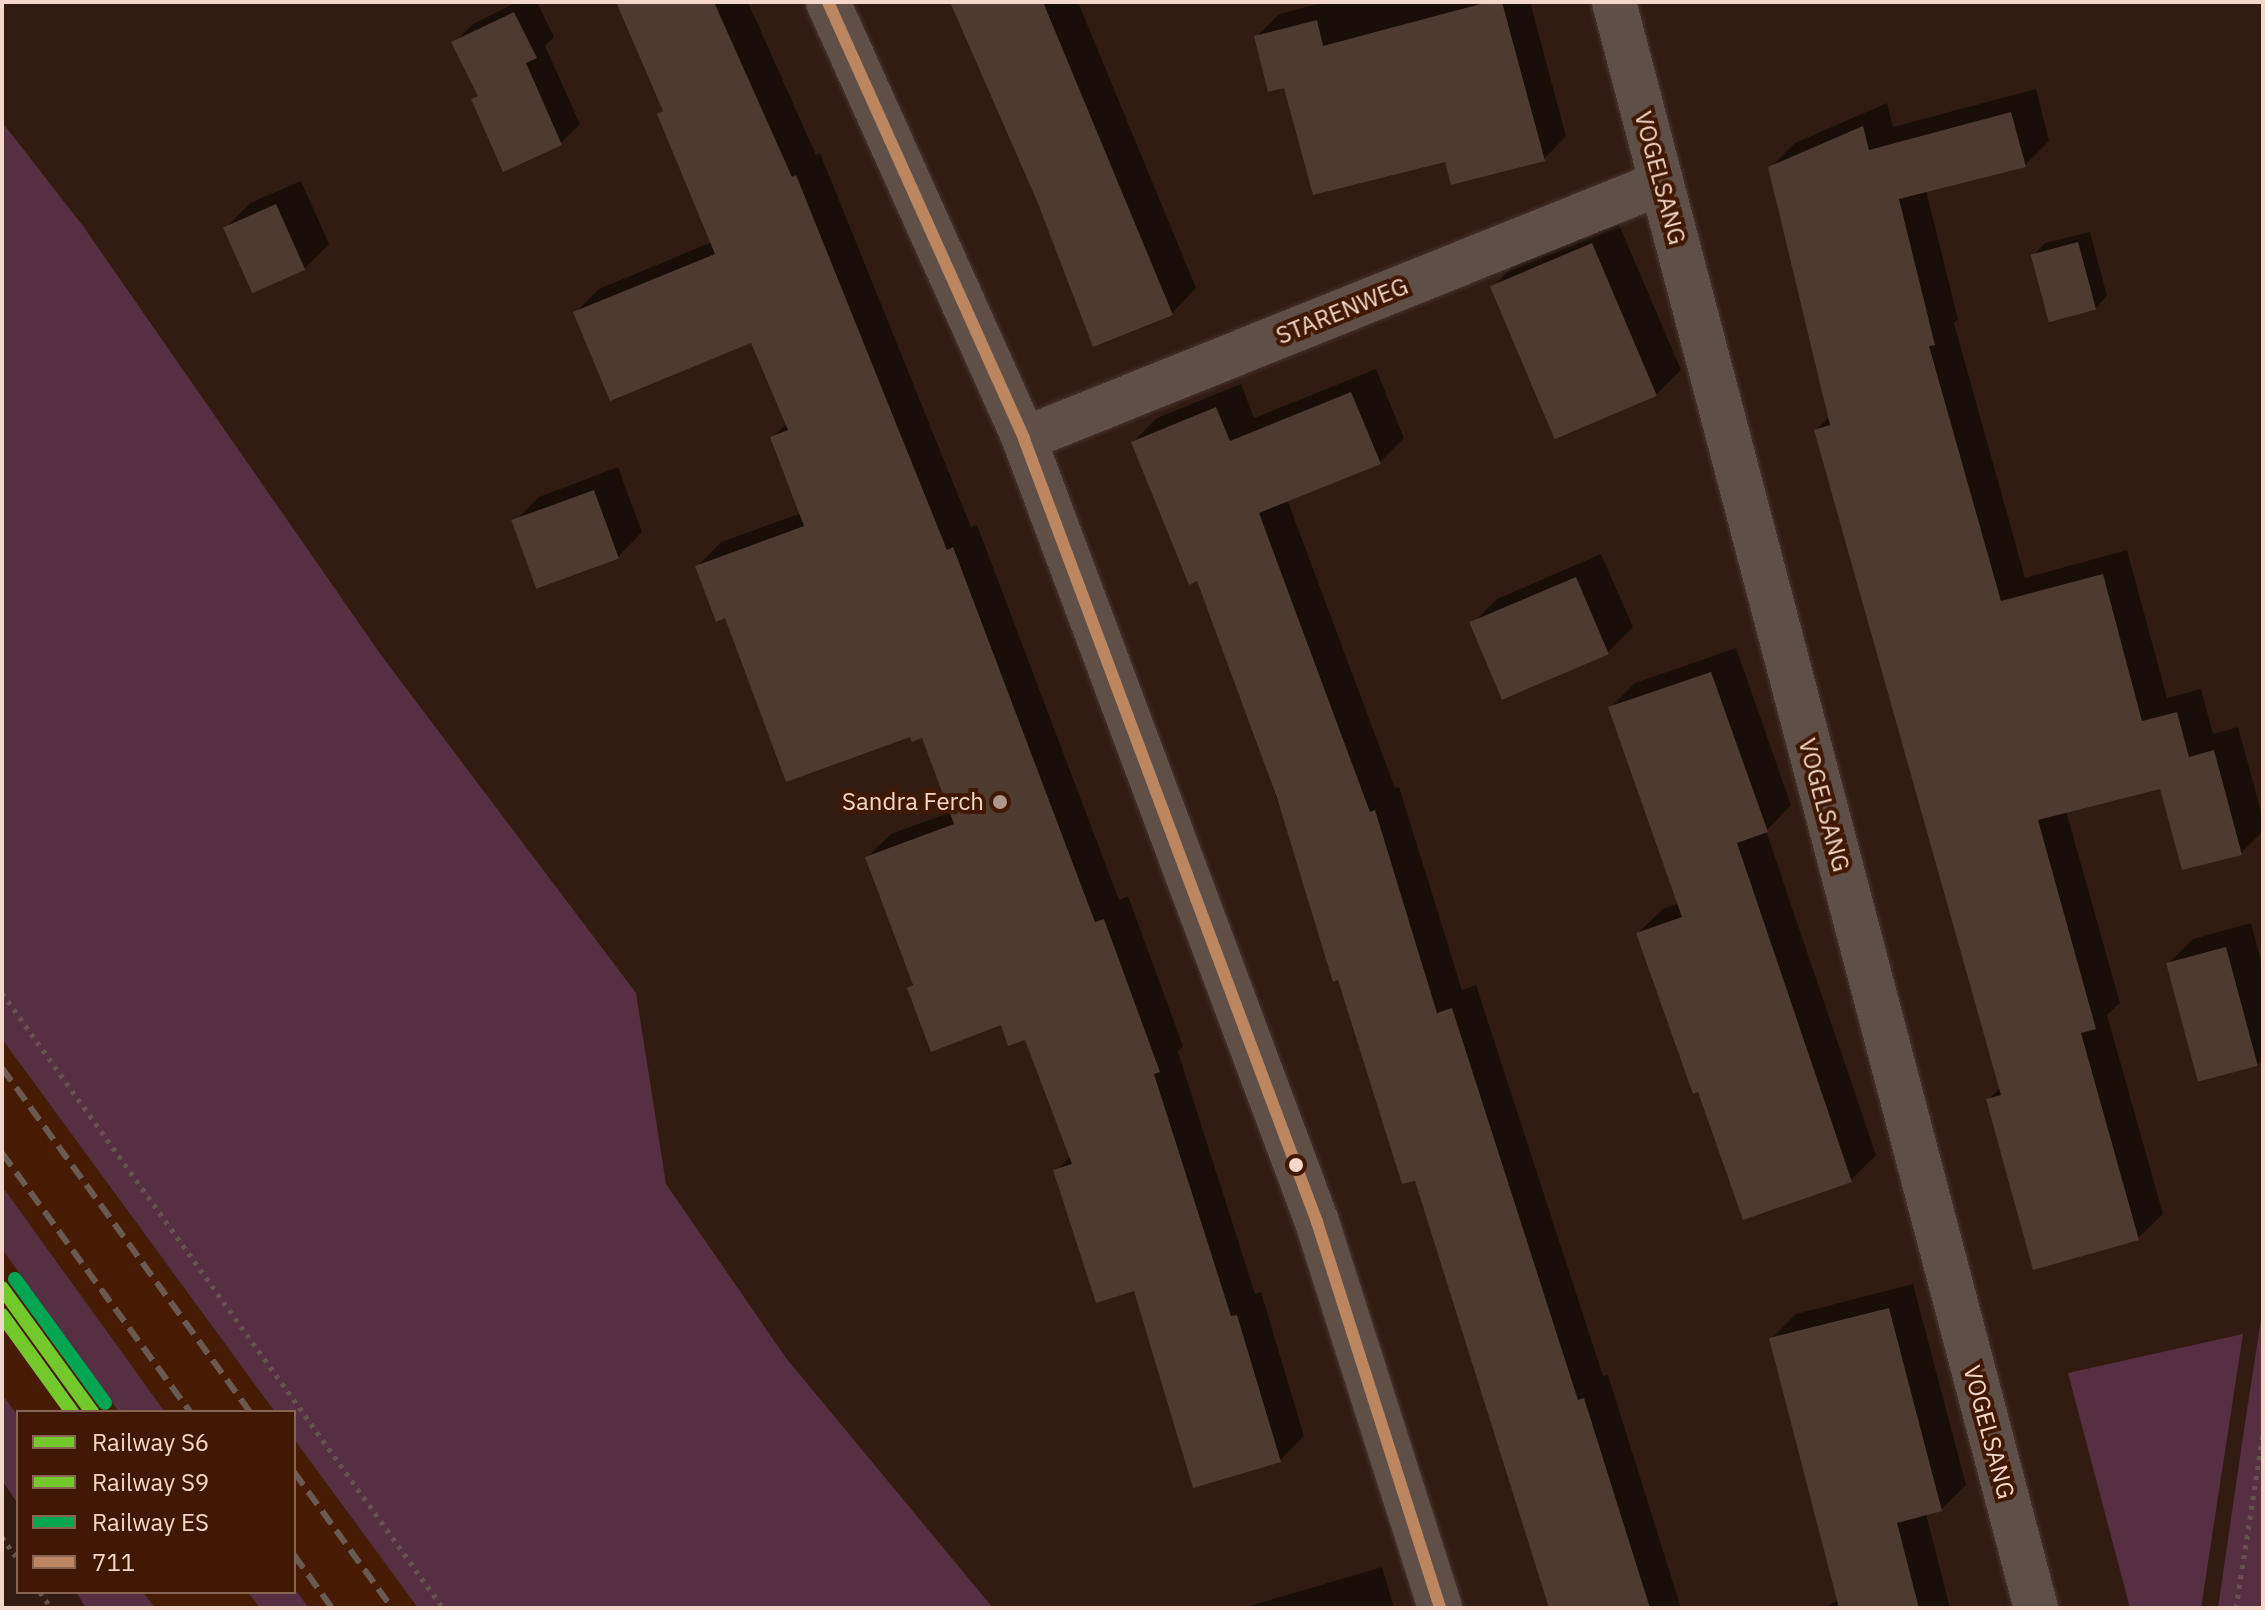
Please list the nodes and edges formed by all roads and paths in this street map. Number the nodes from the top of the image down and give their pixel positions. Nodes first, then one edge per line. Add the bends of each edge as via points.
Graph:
1 (828, 2) edge
2 (1614, 2) edge
3 (1661, 183) junction
4 (1024, 439) junction
5 (2, 993) edge
6 (2263, 1434) edge
7 (2, 1537) edge
8 (16, 1557) edge
9 (443, 1608) edge
10 (1440, 1608) edge
11 (2036, 1608) edge
12 (2236, 1608) edge

1 - 4 street
2 - 3 street, VOGELSANG
3 - 4 street, STARENWEG
3 - 11 street, VOGELSANG
4 - 10 street via 1317,1222
5 - 9 path
6 - 12 path
7 - 8 path

